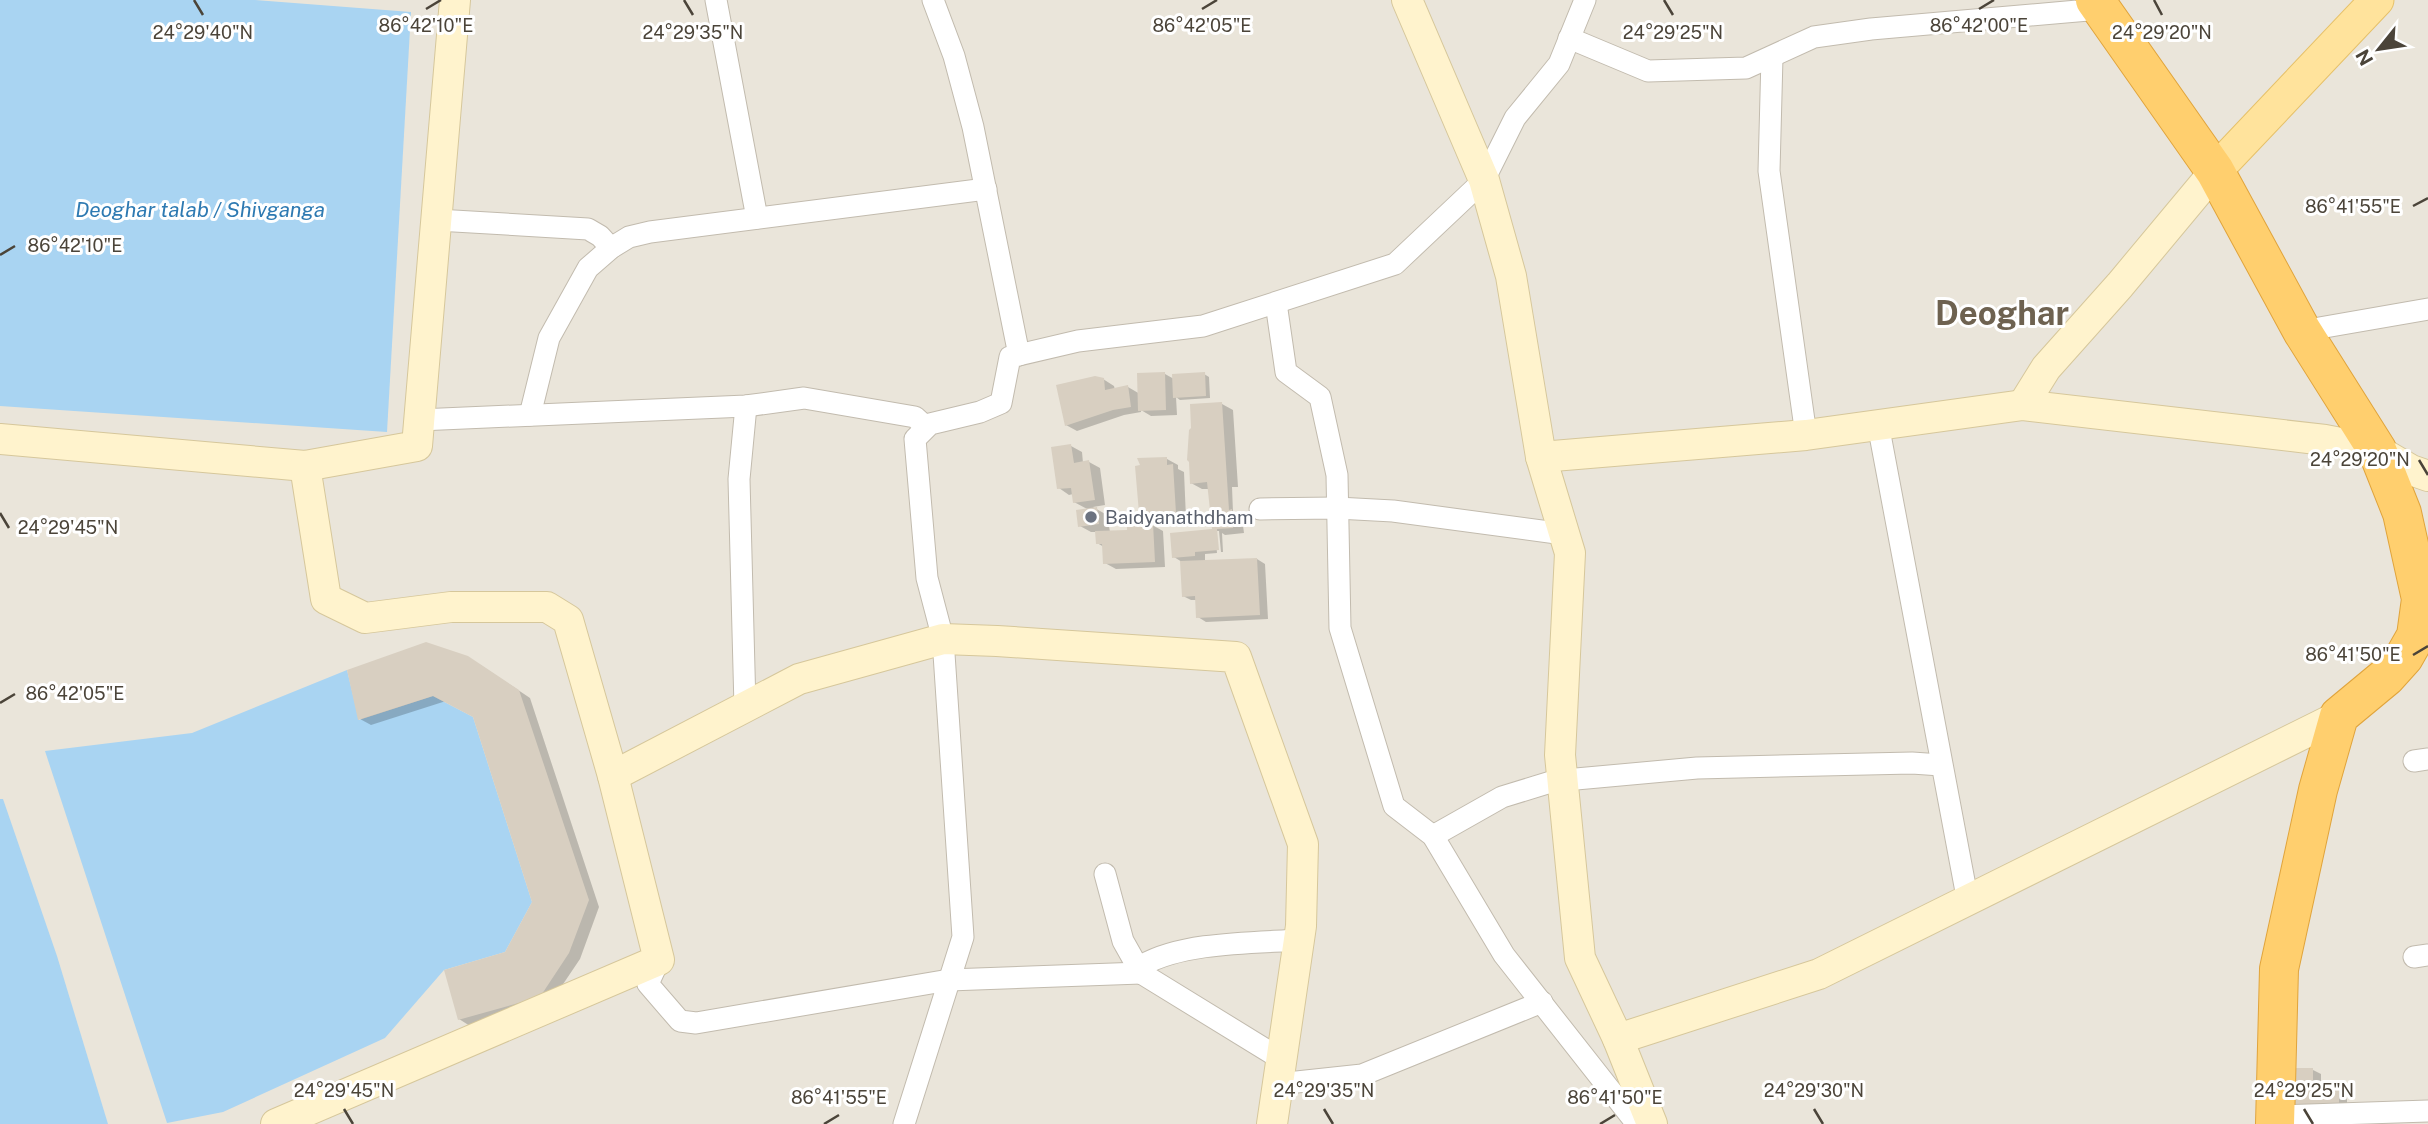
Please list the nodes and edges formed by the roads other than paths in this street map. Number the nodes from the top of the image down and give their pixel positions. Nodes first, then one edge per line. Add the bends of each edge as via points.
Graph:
1 (456, 0) edge
2 (716, 0) edge
3 (933, 0) edge
4 (1407, 0) edge
5 (1585, 0) edge
6 (2377, 0) edge
7 (2097, 4) edge
8 (1569, 38) junction
9 (1772, 57) junction
10 (2215, 171) junction
11 (1484, 180) junction
12 (986, 189) junction
13 (757, 218) junction
14 (437, 220) junction
15 (611, 248) junction
16 (1276, 303) junction
17 (2428, 309) edge
18 (2302, 331) junction
19 (1019, 355) junction
20 (2023, 405) junction
21 (746, 406) junction
22 (530, 415) junction
23 (419, 420) junction
24 (1878, 424) junction
25 (926, 427) junction
26 (1806, 435) junction
27 (0, 439) edge
28 (2377, 450) junction
29 (1541, 457) junction
30 (305, 466) junction
31 (2428, 476) edge
32 (1260, 509) dead end
33 (1338, 509) junction
34 (1564, 534) junction
35 (943, 639) junction
36 (2416, 655) edge
37 (745, 707) junction
38 (2339, 716) junction
39 (1941, 765) junction
40 (613, 776) junction
41 (1562, 781) junction
42 (1433, 836) junction
43 (1105, 874) dead end
44 (1968, 902) junction
45 (1299, 940) junction
46 (659, 960) junction
47 (1141, 973) junction
48 (949, 980) junction
49 (1542, 1002) junction
50 (1618, 1039) junction
51 (1279, 1071) junction
52 (2428, 1111) edge
53 (2275, 1120) edge
54 (276, 1124) edge
55 (904, 1124) edge
56 (1272, 1124) edge
57 (1637, 1124) edge
58 (1652, 1124) edge

1 - 14 street
2 - 13 street
3 - 12 street via 954,56
4 - 11 street
5 - 8 street
6 - 10 main road
7 - 9 street via 1814,37
7 - 10 highway
8 - 9 street via 1648,71 1746,68
8 - 11 street via 1559,64 1515,118
9 - 26 street via 1769,171
10 - 18 highway
10 - 20 street via 2046,368
11 - 16 street via 1395,264
11 - 29 street via 1511,276
12 - 13 street
12 - 19 street
13 - 15 street via 650,232
14 - 15 street via 588,229
14 - 23 street
15 - 22 street via 588,268 549,338
16 - 19 street via 1203,326 1078,341
16 - 33 street via 1286,372 1320,397 1337,475
17 - 18 street
18 - 28 highway
19 - 25 street via 1010,357 1001,403
20 - 24 street
20 - 28 street via 2325,439
21 - 22 street
21 - 25 street via 804,398 915,417
21 - 37 street via 739,480
22 - 23 street
23 - 30 street via 417,446
24 - 26 street
24 - 39 street
25 - 35 street via 915,439 927,578
26 - 29 street
27 - 30 street
28 - 31 street
28 - 36 highway via 2402,513 2421,599
29 - 34 street
30 - 40 street via 326,599 365,618 451,607 547,607 568,620
32 - 33 street
33 - 34 street via 1393,511
33 - 42 street via 1340,628 1394,806
34 - 41 street via 1570,553
35 - 37 street via 799,679
35 - 45 street via 1236,657 1303,844
35 - 48 street via 963,937
36 - 38 highway
37 - 40 street
38 - 44 street
38 - 53 highway via 2279,969
39 - 41 street via 1697,768
39 - 44 street
40 - 46 street
41 - 42 street via 1502,797
41 - 50 street via 1580,958
42 - 49 street via 1504,955
43 - 47 street via 1123,941
44 - 50 street via 1819,974
45 - 47 street via 1208,946 1155,958 1143,965
45 - 51 street
46 - 48 street via 648,984 680,1021 696,1024
46 - 54 street
47 - 48 street
47 - 51 street
48 - 55 street
49 - 51 street via 1363,1075
49 - 57 street
50 - 58 street
51 - 56 street
52 - 53 street

